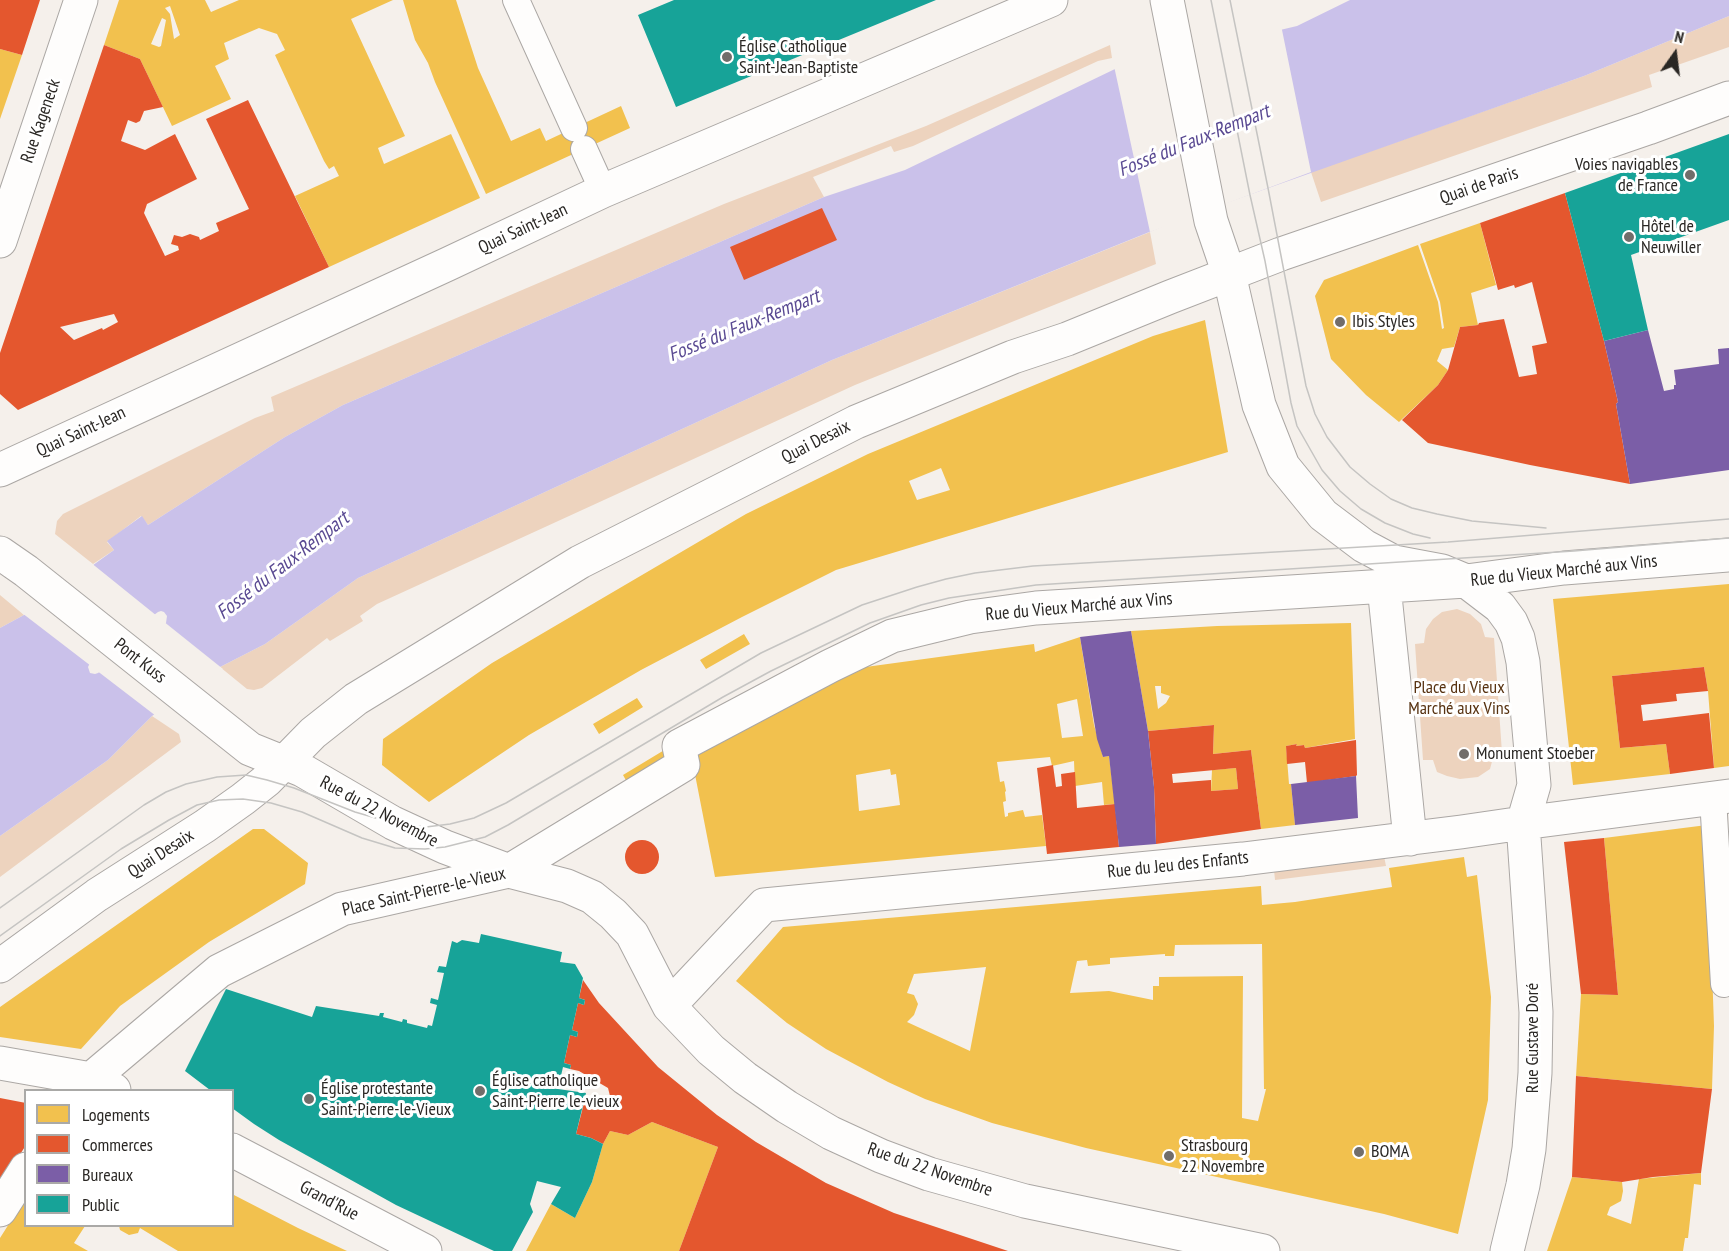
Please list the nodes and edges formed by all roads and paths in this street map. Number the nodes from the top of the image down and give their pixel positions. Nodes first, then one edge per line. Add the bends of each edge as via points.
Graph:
1 (81, 0) edge
2 (516, 0) edge
3 (1051, 0) edge
4 (1170, 14) edge
5 (1729, 98) edge
6 (603, 191) junction
7 (0, 242) edge
8 (1229, 274) junction
9 (0, 470) edge
10 (1729, 555) edge
11 (13, 562) edge
12 (1466, 581) junction
13 (1384, 586) junction
14 (284, 763) junction
15 (1721, 797) edge
16 (1523, 823) junction
17 (1410, 839) junction
18 (509, 871) junction
19 (0, 966) edge
20 (1724, 984) dead end
21 (662, 993) junction
22 (0, 1063) edge
23 (95, 1087) edge
24 (234, 1151) edge
25 (24, 1172) edge
26 (0, 1210) edge
27 (425, 1251) edge
28 (1263, 1251) edge
29 (1507, 1251) edge

1 - 7 street, Rue Kageneck
2 - 6 lane
3 - 6 street, Quai Saint-Jean
4 - 8 street via 1209,210
5 - 8 street, Quai de Paris
6 - 9 street, Quai Saint-Jean
8 - 12 street via 1259,405 1283,466 1323,515 1364,546 1394,562 1442,571
8 - 14 street, Quai Desaix via 855,422 580,562 425,657 408,678 352,718 314,733
10 - 12 street, Rue du Vieux Marché aux Vins via 1564,568
11 - 14 street, Pont Kuss via 250,748
12 - 13 street, Rue du Vieux Marché aux Vins
12 - 16 street via 1500,607 1518,638 1534,785
13 - 17 street
13 - 18 street, Rue du Vieux Marché aux Vins via 1036,608 970,617 892,636 679,746 683,765
14 - 18 street, Rue du 22 Novembre via 445,848
14 - 19 street, Quai Desaix via 234,805
15 - 16 street, Rue du Jeu des Enfants
15 - 20 lane
16 - 17 street, Rue du Jeu des Enfants
16 - 29 street, Rue Gustave Doré via 1536,1012 1535,1073 1529,1149
17 - 21 street, Rue du Jeu des Enfants via 764,905
18 - 21 street, Place Saint-Pierre-le-Vieux via 567,886 592,897 632,934
18 - 23 street, Place Saint-Pierre-le-Vieux via 342,909 219,971
21 - 28 street, Rue du 22 Novembre via 711,1050 745,1078 831,1133 881,1156 1025,1201
22 - 23 street
24 - 27 street, Grand'Rue
25 - 26 street

